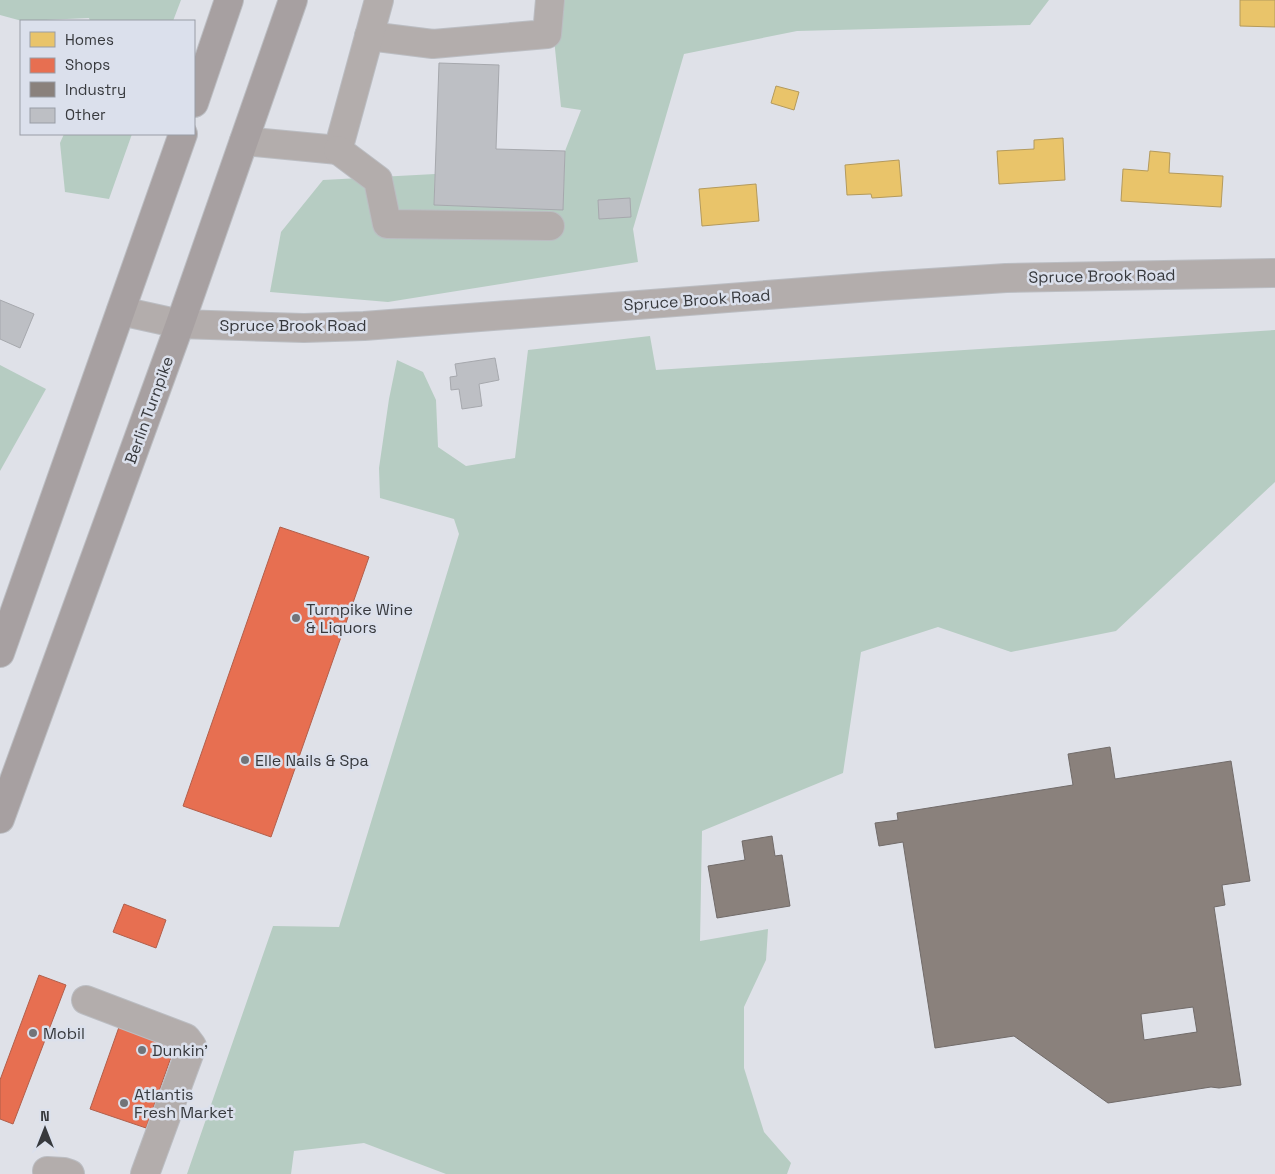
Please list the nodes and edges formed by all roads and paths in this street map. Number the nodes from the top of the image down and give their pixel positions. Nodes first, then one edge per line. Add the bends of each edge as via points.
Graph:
1 (229, 0) edge
2 (293, 0) edge
3 (379, 0) edge
4 (550, 0) edge
5 (369, 36) junction
6 (195, 100) edge
7 (183, 135) edge
8 (244, 142) junction
9 (338, 150) junction
10 (550, 226) dead end
11 (1275, 273) edge
12 (122, 311) junction
13 (180, 324) junction
14 (0, 653) edge
15 (0, 819) edge
16 (86, 1000) dead end
17 (145, 1174) edge

1 - 6 highway
2 - 8 highway, Berlin Turnpike
3 - 5 street
4 - 5 street via 547,34 433,44
5 - 9 street
7 - 12 highway
8 - 9 street
8 - 13 highway, Berlin Turnpike
9 - 10 street via 378,180 388,224
11 - 13 street, Spruce Brook Road via 1006,278 364,326 284,328
12 - 13 street, Spruce Brook Road
12 - 14 highway
13 - 15 highway, Berlin Turnpike
16 - 17 street via 186,1038 192,1046

